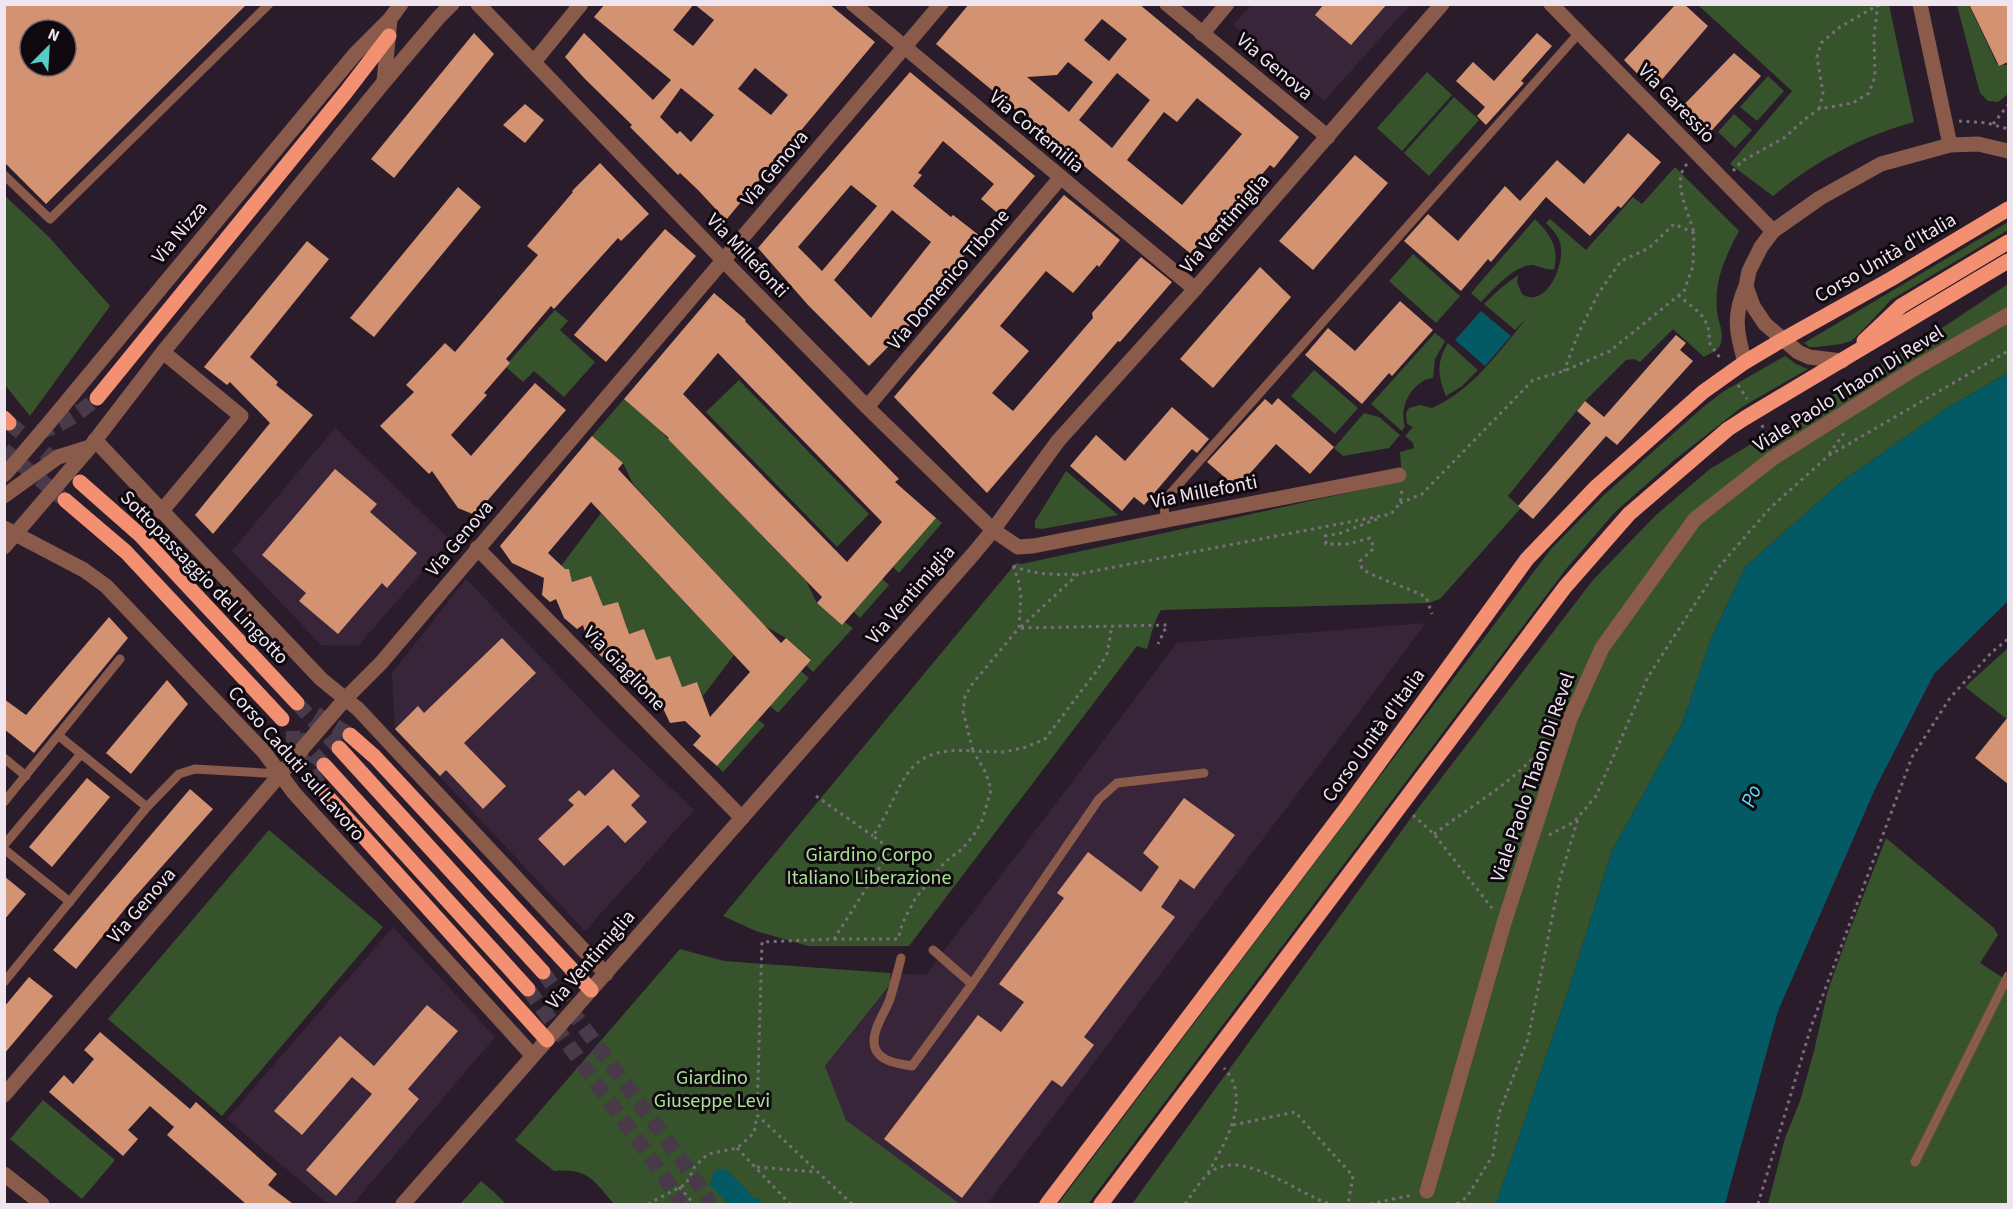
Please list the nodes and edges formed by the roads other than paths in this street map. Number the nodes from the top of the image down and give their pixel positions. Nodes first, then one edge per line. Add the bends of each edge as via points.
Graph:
1 (269, 4) edge
2 (401, 4) edge
3 (452, 4) edge
4 (478, 4) edge
5 (581, 4) edge
6 (853, 4) edge
7 (940, 4) edge
8 (1167, 4) edge
9 (1227, 4) edge
10 (1442, 4) edge
11 (1551, 4) edge
12 (1920, 4) edge
13 (390, 19) junction
14 (1203, 33) junction
15 (1579, 33) junction
16 (389, 36) junction
17 (904, 47) junction
18 (534, 62) junction
19 (384, 82) junction
20 (1328, 137) junction
21 (1950, 145) junction
22 (1991, 146) junction
23 (2008, 151) edge
24 (2008, 159) edge
25 (4, 175) edge
26 (1061, 177) junction
27 (2008, 209) edge
28 (1773, 231) junction
29 (2008, 242) edge
30 (723, 260) junction
31 (2008, 261) edge
32 (1746, 286) junction
33 (1195, 289) junction
34 (2008, 315) edge
35 (1782, 340) junction
36 (163, 352) junction
37 (1842, 361) junction
38 (1745, 362) junction
39 (97, 398) tunnel mouth
40 (867, 407) junction
41 (92, 443) junction
42 (9, 470) edge
43 (1399, 475) road end
44 (80, 482) tunnel mouth
45 (4, 496) edge
46 (65, 500) tunnel mouth
47 (161, 512) junction
48 (1166, 520) junction
49 (993, 530) junction
50 (10, 531) edge
51 (4, 547) edge
52 (477, 548) junction
53 (120, 659) dead end
54 (346, 698) junction
55 (297, 703) tunnel mouth
56 (282, 719) tunnel mouth
57 (350, 735) tunnel mouth
58 (59, 736) junction
59 (339, 748) tunnel mouth
60 (81, 754) junction
61 (4, 758) edge
62 (324, 765) tunnel mouth
63 (1204, 773) dead end
64 (282, 774) junction
65 (26, 776) junction
66 (326, 795) tunnel mouth
67 (4, 802) edge
68 (147, 807) junction
69 (742, 818) junction
70 (4, 847) edge
71 (69, 902) junction
72 (933, 950) dead end
73 (901, 958) dead end
74 (543, 972) tunnel mouth
75 (606, 974) junction
76 (2008, 976) edge
77 (4, 982) edge
78 (972, 984) junction
79 (528, 989) tunnel mouth
80 (591, 990) junction
81 (547, 1040) junction
82 (533, 1056) junction
83 (4, 1095) edge
84 (1914, 1162) dead end
85 (4, 1174) edge
86 (1427, 1191) road end
87 (42, 1204) edge
88 (403, 1204) edge
89 (1047, 1204) edge
90 (1101, 1204) edge

1 - 25 lane via 50,219
2 - 13 street, Via Nizza
3 - 19 street
4 - 18 street, Via Millefonti
5 - 18 street
6 - 17 street, Via Cortemilia
7 - 17 street, Via Genova
8 - 14 street, Via Genova
9 - 14 street
10 - 20 street, Via Ventimiglia
11 - 15 street, Via Garessio
12 - 21 street
13 - 16 street
13 - 42 street, Via Nizza, bridge via 355,54
14 - 20 street, Via Genova
15 - 28 street, Via Garessio
15 - 48 lane via 1163,502
16 - 19 street
16 - 39 main road
17 - 26 street, Via Cortemilia
17 - 30 street, Via Genova
18 - 30 street, Via Millefonti
19 - 36 street
20 - 33 street, Via Ventimiglia
21 - 22 street
21 - 28 street via 1881,164 1820,198
22 - 23 street
22 - 24 street
26 - 33 street, Via Cortemilia
26 - 40 street, Via Domenico Tibone
27 - 35 main road, Corso Unità d'Italia
28 - 32 street via 1761,247
29 - 37 main road via 1901,306
30 - 40 street, Via Millefonti
30 - 52 street, Via Genova
31 - 37 main road
32 - 35 street via 1753,306
32 - 38 street via 1736,316
33 - 49 street, Via Ventimiglia via 1058,441
34 - 86 street, Viale Paolo Thaon Di Revel via 1773,458 1695,519 1602,648 1570,719 1529,846
35 - 37 street via 1809,357
35 - 38 main road, Corso Unità d'Italia
36 - 41 street
36 - 47 street via 241,416
37 - 90 main road via 1728,429 1629,514 1565,587
38 - 89 main road, Corso Unità d'Italia via 1703,392 1597,486 1527,559 1347,807
40 - 49 street, Via Millefonti
41 - 45 street via 58,457
41 - 47 street
41 - 50 street
43 - 48 street, Via Millefonti
44 - 55 main road, Sottopassaggio del Lingotto via 140,535
46 - 56 main road, Sottopassaggio del Lingotto via 126,552
47 - 54 street via 321,679
48 - 49 street, Via Millefonti via 1018,547
49 - 69 street, Via Ventimiglia
50 - 51 street
50 - 64 street, Corso Caduti sul Lavoro via 106,586
52 - 54 street, Via Genova via 381,663
52 - 69 street, Via Giaglione
53 - 58 lane
54 - 64 street, Via Genova
54 - 75 street
57 - 80 main road
58 - 60 lane
58 - 65 lane
59 - 74 main road
60 - 68 lane
60 - 70 lane
61 - 65 lane
62 - 79 main road
63 - 78 lane via 1117,783 1099,800
64 - 68 lane via 195,769 179,774
64 - 82 street, Corso Caduti sul Lavoro via 294,793
64 - 83 street, Via Genova
65 - 67 lane
66 - 81 main road
68 - 71 lane
69 - 75 street, Via Ventimiglia
70 - 71 lane
71 - 77 lane
72 - 78 lane
73 - 78 lane via 875,1032 875,1048 894,1063 912,1066
75 - 80 street, Via Ventimiglia
76 - 84 lane
80 - 81 street, Via Ventimiglia
81 - 82 street, Via Ventimiglia
82 - 88 street, Via Ventimiglia
85 - 87 street

